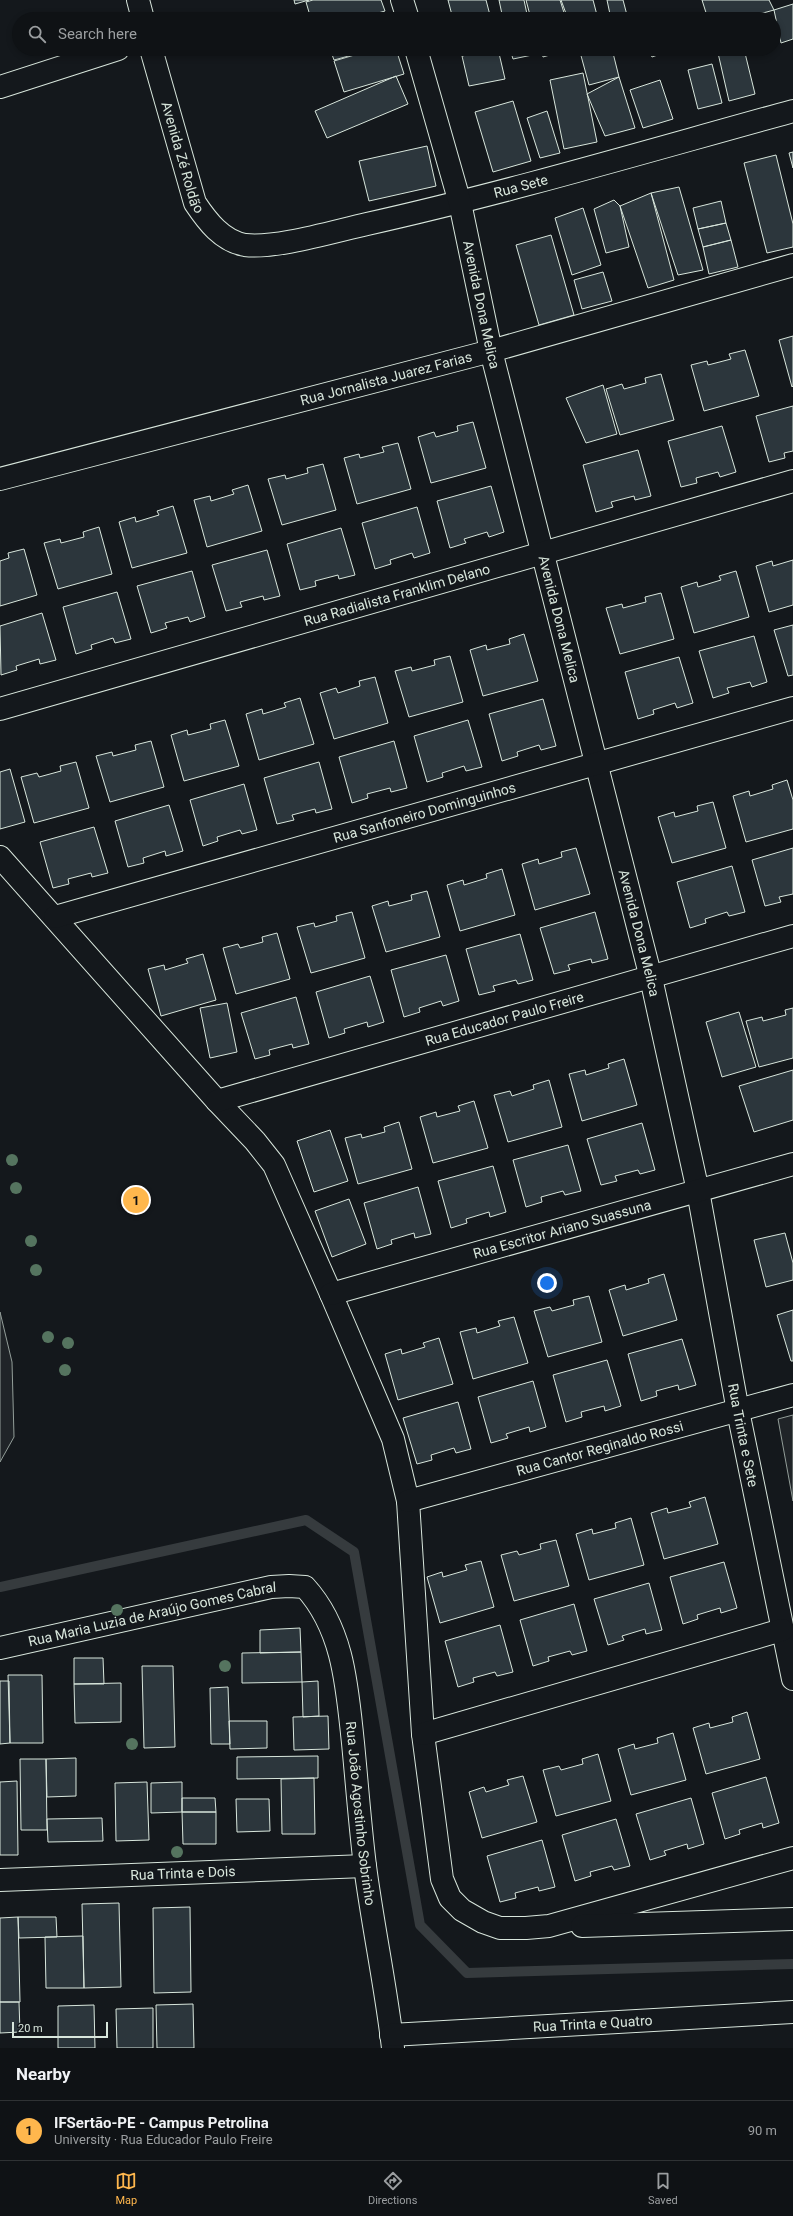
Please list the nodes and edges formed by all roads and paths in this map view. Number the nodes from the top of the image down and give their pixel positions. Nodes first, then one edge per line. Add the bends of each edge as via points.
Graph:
1 (138, 0) edge
2 (402, 0) edge
3 (141, 12) edge
4 (406, 12) edge
5 (96, 56) edge
6 (153, 56) edge
7 (418, 56) edge
8 (0, 87) edge
9 (793, 111) edge
10 (460, 204) junction
11 (244, 245) joint
12 (793, 265) edge
13 (491, 351) junction
14 (0, 479) edge
15 (793, 481) edge
16 (543, 553) junction
17 (793, 708) edge
18 (0, 709) edge
19 (596, 765) junction
20 (0, 857) edge
21 (56, 917) junction
22 (793, 936) edge
23 (651, 978) junction
24 (217, 1101) junction
25 (793, 1164) edge
26 (698, 1191) junction
27 (331, 1294) junction
28 (793, 1395) edge
29 (738, 1411) junction
30 (408, 1501) junction
31 (305, 1587) joint
32 (782, 1630) junction
33 (0, 1648) edge
34 (793, 1679) edge
35 (424, 1734) junction
36 (793, 1858) edge
37 (365, 1866) junction
38 (0, 1880) edge
39 (793, 1919) edge
40 (549, 1926) junction
41 (793, 2012) edge
42 (392, 2042) edge

1 - 3 street
2 - 4 street
5 - 8 street
6 - 11 street, Avenida Zé Roldão via 195,204 208,224 227,238
7 - 10 street, Avenida Dona Melica
9 - 10 street, Rua Sete
10 - 11 street, Rua Sete via 299,239 264,245
10 - 13 street, Avenida Dona Melica
12 - 13 street, Rua Jornalista Juarez Farias
13 - 14 street, Rua Jornalista Juarez Farias
13 - 16 street, Avenida Dona Melica
15 - 16 street, Rua Radialista Franklim Delano
16 - 18 street, Rua Radialista Franklim Delano
16 - 19 street, Avenida Dona Melica
17 - 19 street, Rua Sanfoneiro Dominguinhos
19 - 21 street, Rua Sanfoneiro Dominguinhos
19 - 23 street, Avenida Dona Melica
20 - 21 street
21 - 24 street
22 - 23 street, Rua Educador Paulo Freire
23 - 24 street, Rua Educador Paulo Freire
23 - 26 street, Avenida Dona Melica
24 - 27 street via 274,1165
25 - 26 street, Rua Escritor Ariano Suassuna
26 - 27 street, Rua Escritor Ariano Suassuna
26 - 29 street, Rua Trinta e Sete
27 - 30 street via 393,1440
28 - 29 street, Rua Cantor Reginaldo Rossi
29 - 30 street, Rua Cantor Reginaldo Rossi
29 - 32 street, Rua Trinta e Sete
30 - 35 street
31 - 33 street, Rua Maria Luzia de Araújo Gomes Cabral via 271,1587
31 - 37 street, Rua João Agostinho Sobrinho via 328,1617 346,1678
32 - 34 street, Rua Trinta e Sete
32 - 35 street
35 - 40 street via 442,1879 450,1898 476,1918 500,1928
36 - 40 street
37 - 38 street, Rua Trinta e Dois
37 - 42 street, Rua João Agostinho Sobrinho
39 - 40 street
41 - 42 street, Rua Trinta e Quatro

